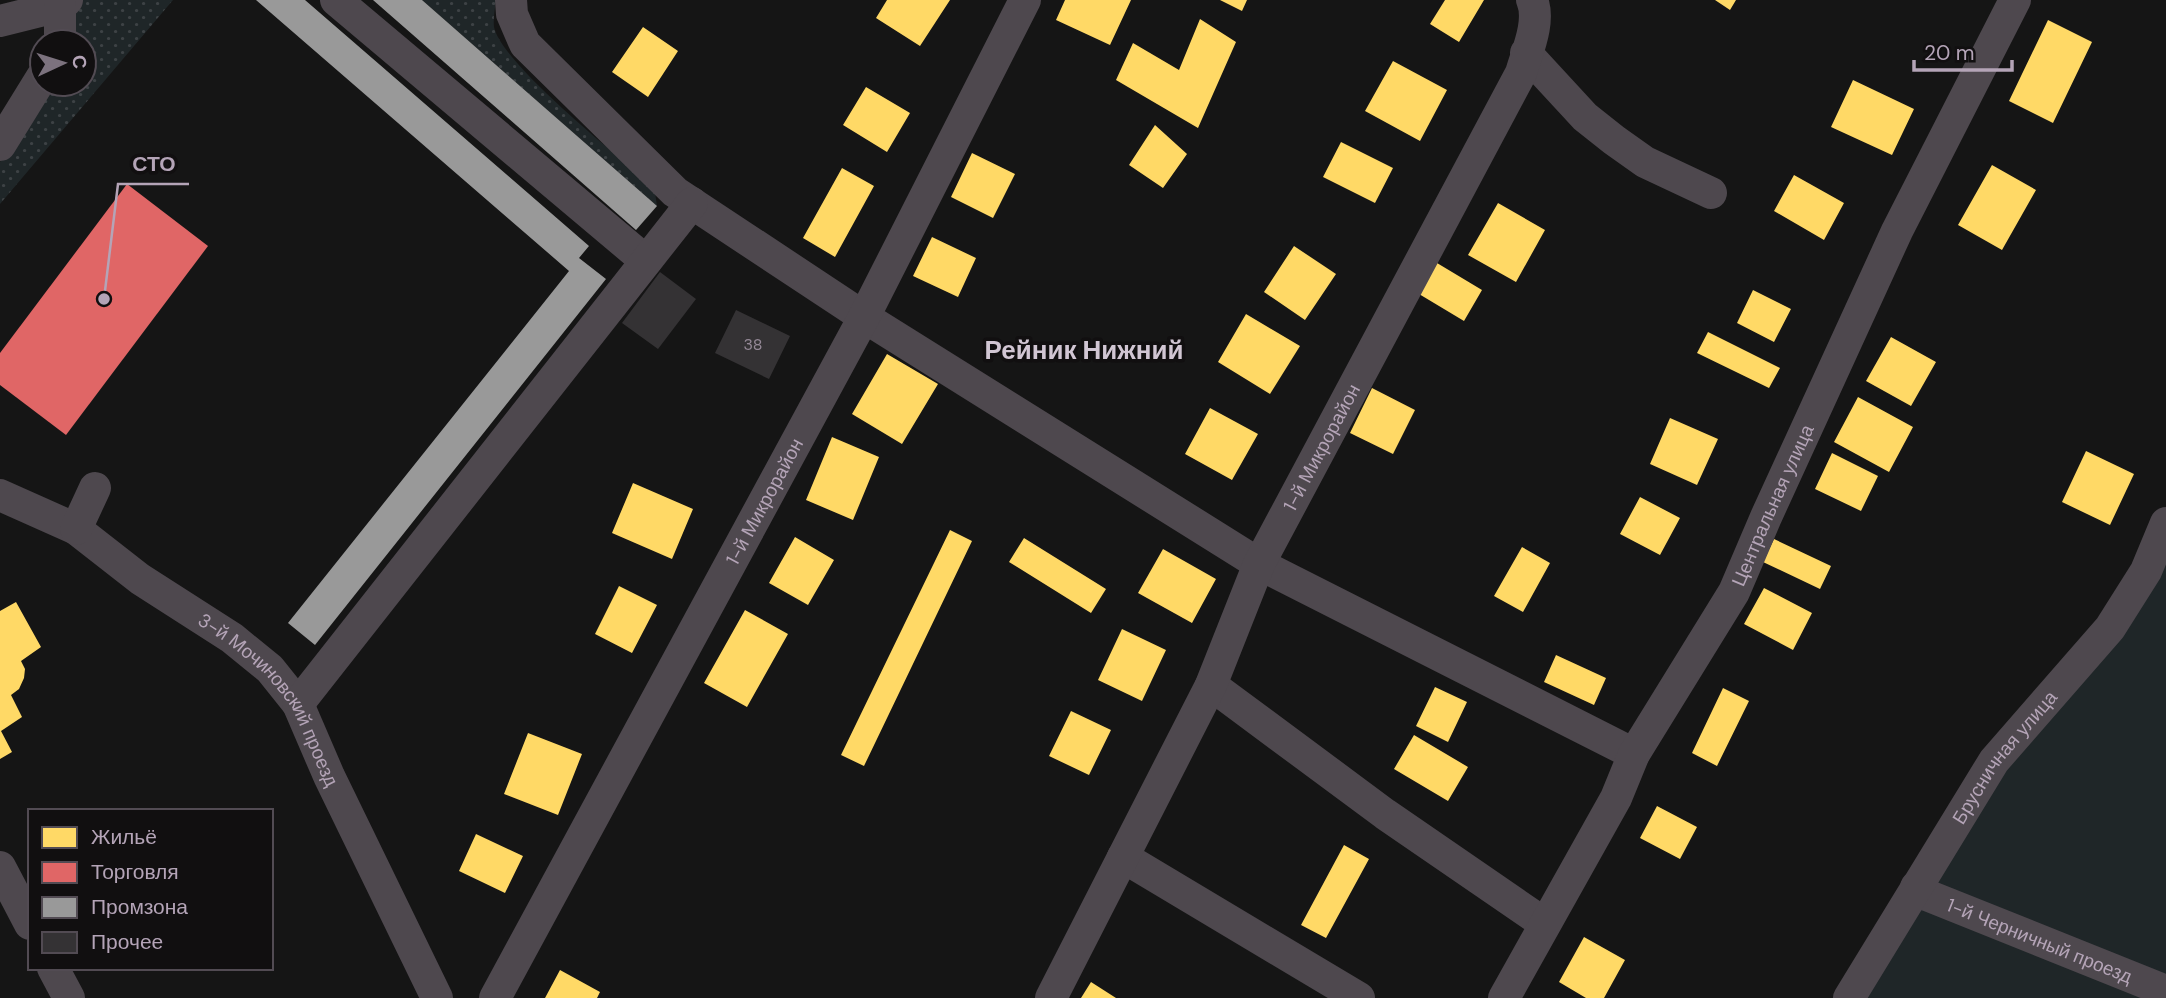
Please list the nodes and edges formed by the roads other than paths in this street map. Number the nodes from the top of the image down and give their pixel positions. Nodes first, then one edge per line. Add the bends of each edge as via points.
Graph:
1 (336, 0) edge
2 (1025, 0) edge
3 (2015, 0) edge
4 (64, 3) edge
5 (1533, 4) edge
6 (503, 5) edge
7 (0, 21) edge
8 (61, 28) edge
9 (1526, 54) junction
10 (29, 98) edge
11 (0, 145) edge
12 (1712, 193) dead end
13 (692, 203) junction
14 (646, 261) junction
15 (864, 317) junction
16 (95, 488) dead end
17 (0, 495) edge
18 (2166, 523) edge
19 (76, 529) junction
20 (1259, 564) junction
21 (1211, 685) junction
22 (298, 704) junction
23 (1634, 754) junction
24 (1123, 857) junction
25 (0, 867) edge
26 (1916, 887) junction
27 (28, 920) edge
28 (1545, 924) junction
29 (54, 970) edge
30 (2166, 991) edge
31 (69, 998) edge
32 (437, 998) edge
33 (495, 998) edge
34 (1051, 998) edge
35 (1359, 998) edge
36 (1504, 998) edge
37 (1849, 998) edge

1 - 14 street
2 - 15 street, 1-й Микрорайон
3 - 23 street, Центральная улица via 1897,231 1734,592
4 - 7 street
4 - 8 street
5 - 9 street, 1-й Микрорайон
6 - 13 street via 525,44 675,192
9 - 12 street via 1585,117 1614,140 1645,162
9 - 20 street, 1-й Микрорайон via 1521,73
10 - 11 street
13 - 14 street
13 - 15 street
14 - 22 street
15 - 20 street
15 - 33 street, 1-й Микрорайон
16 - 19 street
17 - 19 street, 3-й Мочиновский проезд
18 - 26 street, Брусничная улица via 2146,571 2110,628 1994,761
19 - 22 street, 3-й Мочиновский проезд via 140,579 232,638 270,669
20 - 21 street, 1-й Микрорайон
20 - 23 street
21 - 24 street, 1-й Микрорайон
21 - 28 street via 1385,814
22 - 32 street, 3-й Мочиновский проезд
23 - 28 street, Центральная улица via 1616,798
24 - 34 street, 1-й Микрорайон
24 - 35 street
25 - 27 street
26 - 30 street, 1-й Черничный проезд
26 - 37 street, Брусничная улица
28 - 36 street, Центральная улица
29 - 31 street

